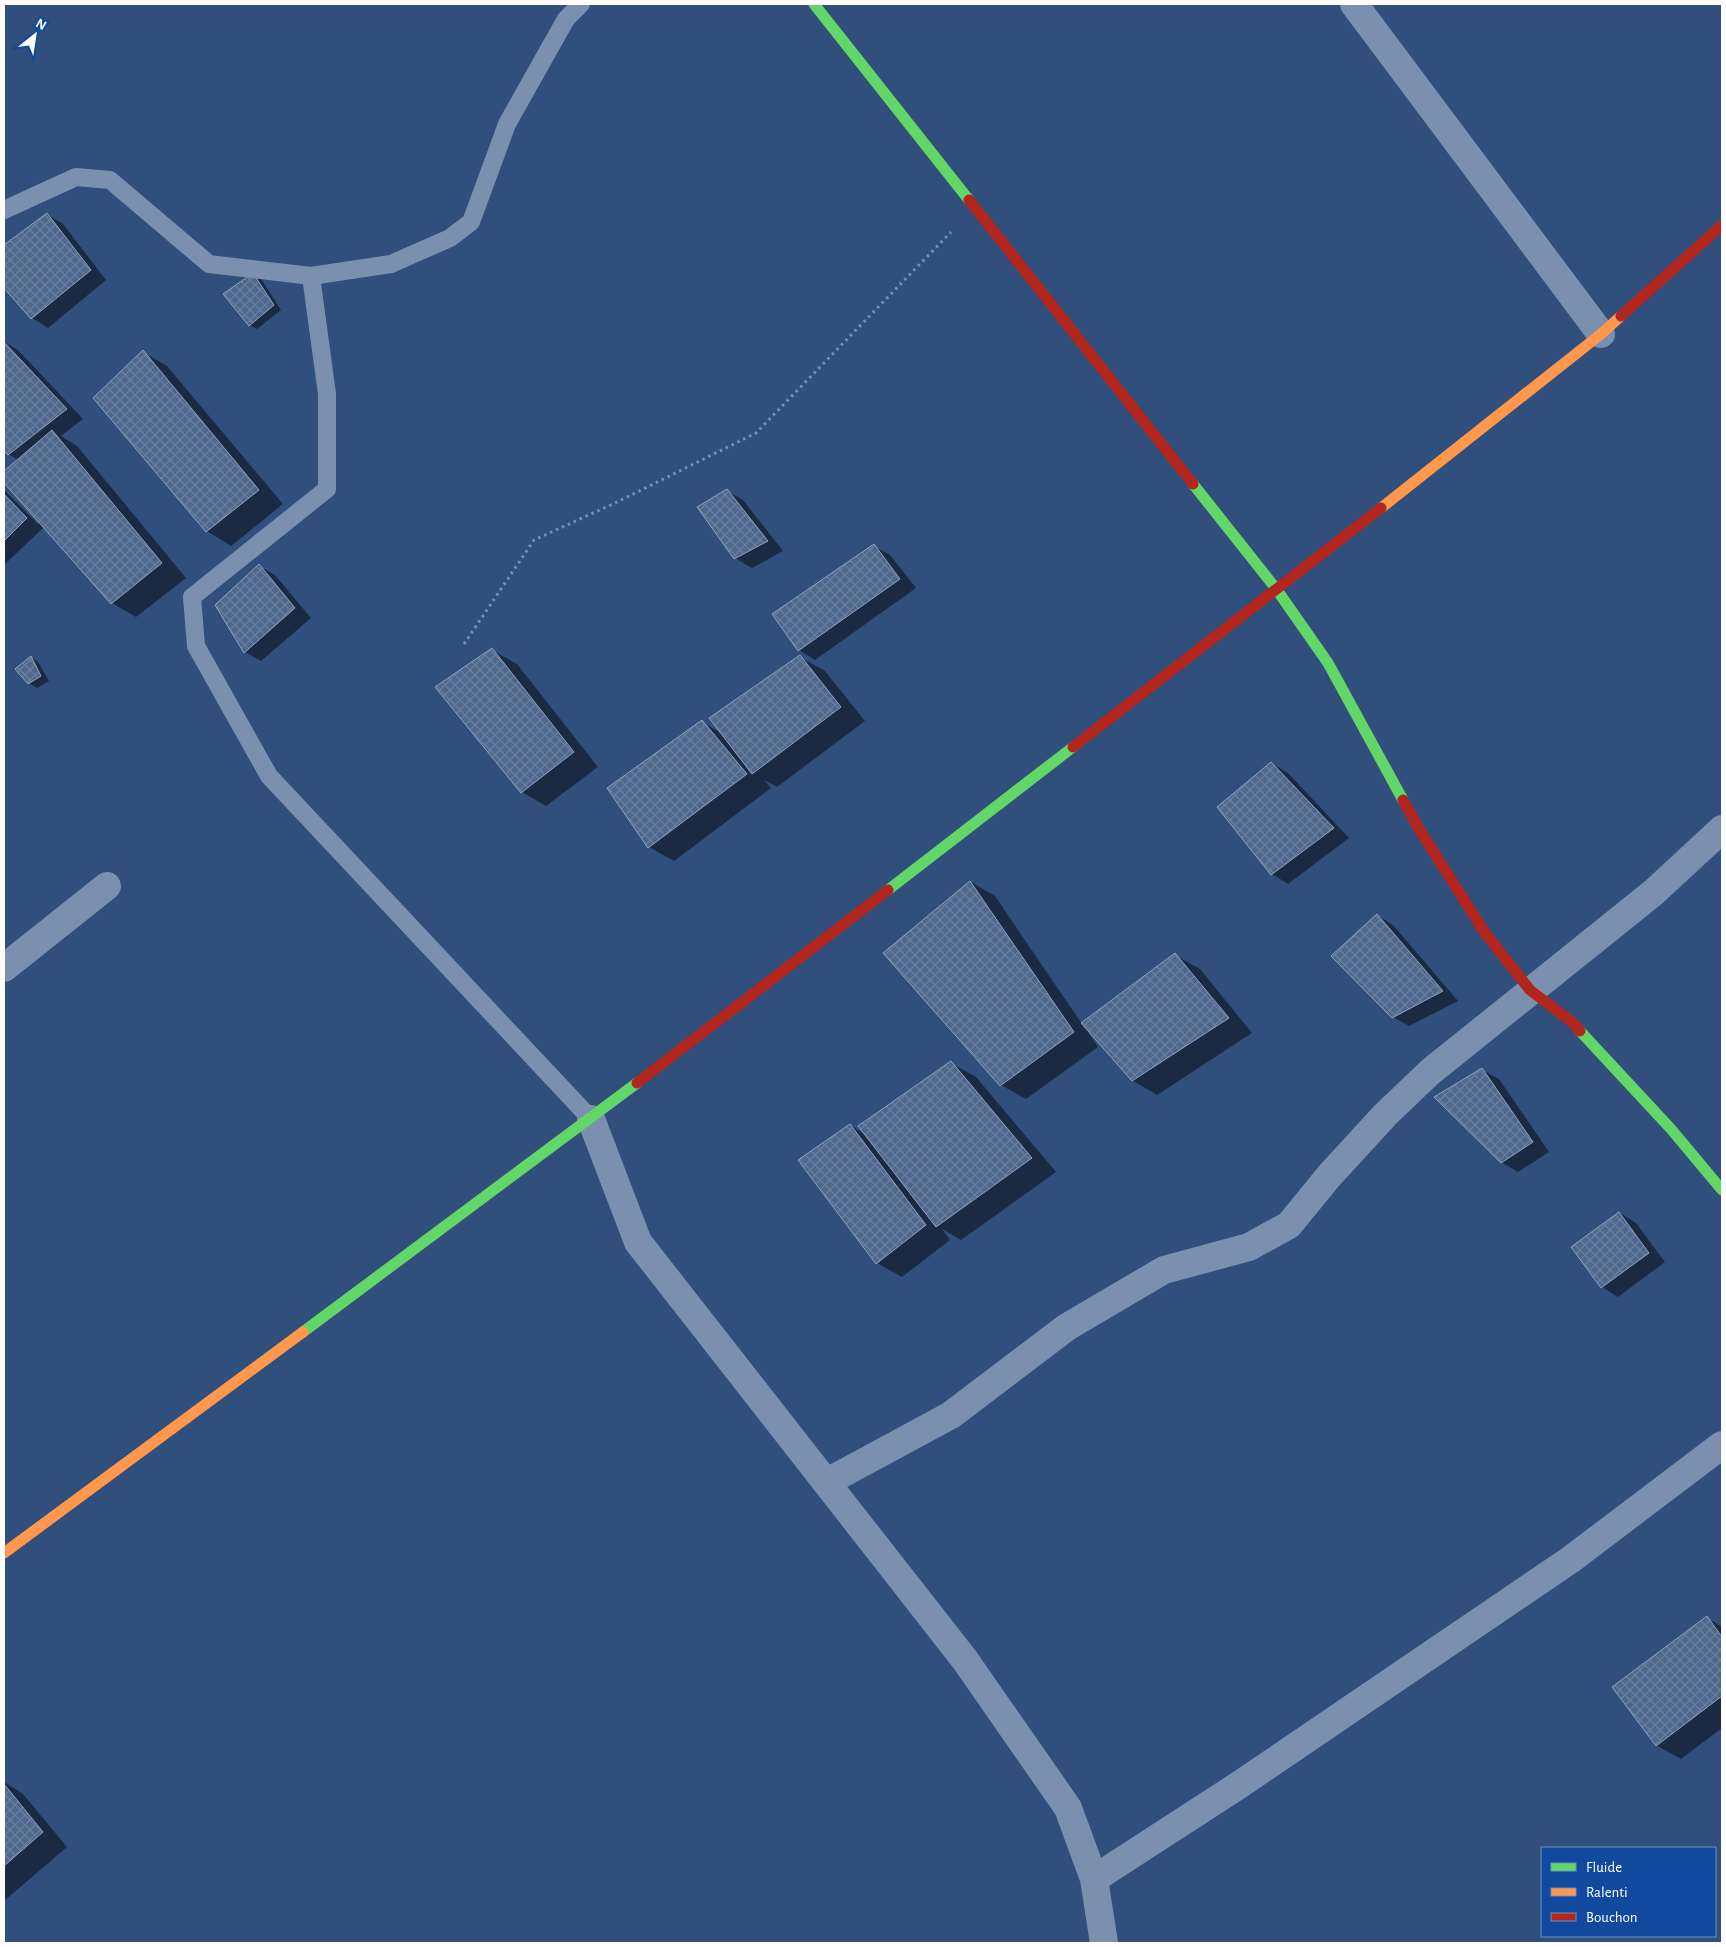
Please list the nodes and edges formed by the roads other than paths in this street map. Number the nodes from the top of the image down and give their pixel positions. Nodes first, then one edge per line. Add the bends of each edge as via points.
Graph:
1 (581, 4) edge
2 (814, 4) edge
3 (1354, 4) edge
4 (4, 210) edge
5 (1722, 225) edge
6 (311, 276) junction
7 (1601, 334) junction
8 (1277, 590) junction
9 (1722, 829) edge
10 (106, 886) dead end
11 (4, 968) edge
12 (1530, 990) junction
13 (591, 1119) junction
14 (1722, 1190) edge
15 (1722, 1445) edge
16 (827, 1482) junction
17 (4, 1553) edge
18 (1094, 1879) junction
19 (1104, 1943) edge

1 - 6 lane via 566,19 507,124 471,222 450,238 392,264
2 - 8 street
3 - 7 street
4 - 6 lane via 76,177 110,180 209,264
5 - 7 street
6 - 13 lane via 327,394 327,489 192,597 196,646 269,776
7 - 8 street
8 - 12 street via 1328,662 1419,829 1485,933
8 - 13 street
9 - 12 street via 1654,892
10 - 11 street
12 - 14 street via 1572,1022 1671,1129
12 - 16 street via 1430,1072 1384,1115 1289,1225 1249,1247 1164,1270 1067,1327 951,1415
13 - 16 street via 638,1242
13 - 17 street
15 - 18 street via 1570,1560 1239,1785
16 - 18 street via 965,1660 1068,1808
18 - 19 street

